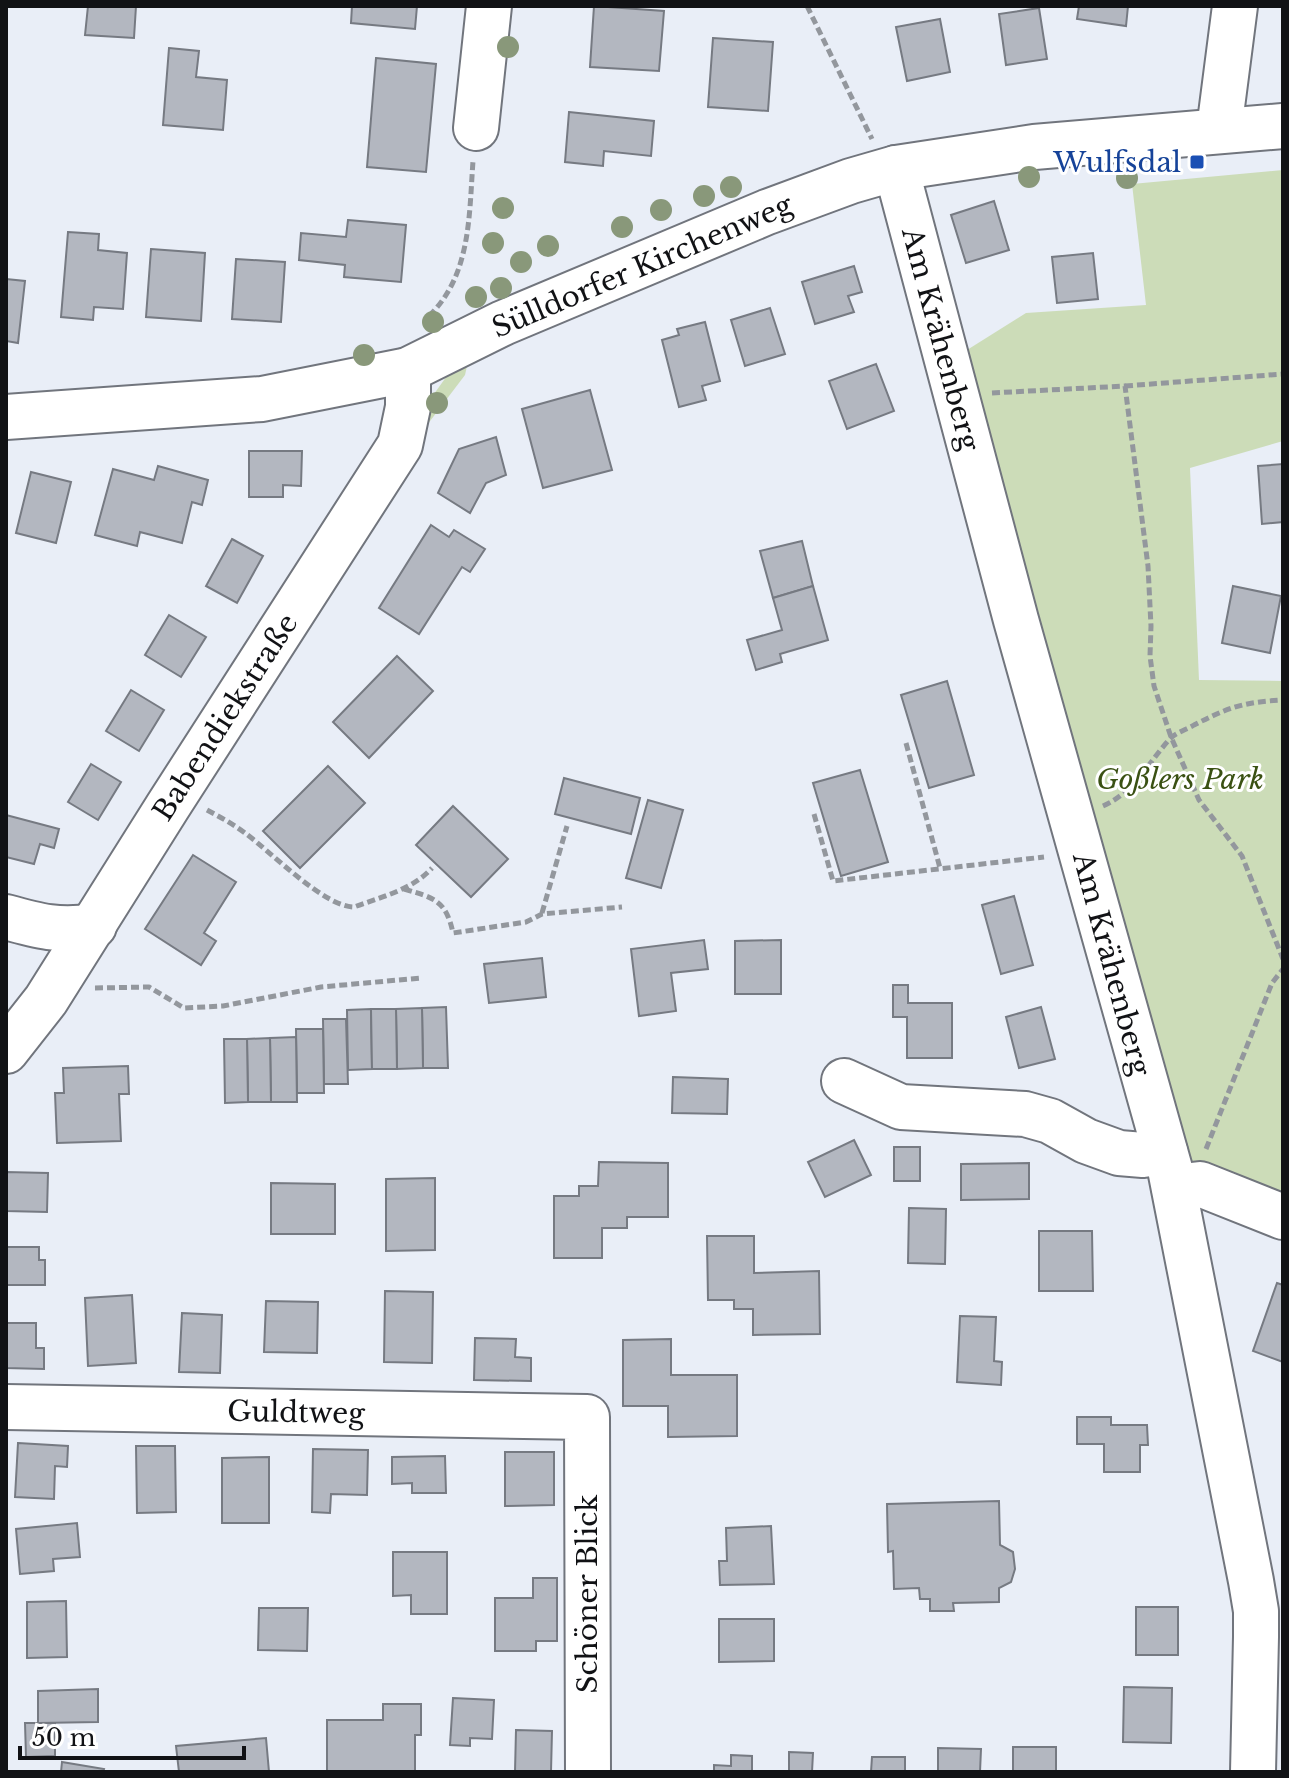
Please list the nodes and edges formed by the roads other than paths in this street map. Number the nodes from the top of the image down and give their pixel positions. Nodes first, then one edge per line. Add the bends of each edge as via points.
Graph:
1 (489, 6) edge
2 (1235, 6) edge
3 (1283, 126) edge
4 (476, 128) road end
5 (1219, 130) junction
6 (884, 154) junction
7 (408, 370) junction
8 (6, 417) edge
9 (10, 918) edge
10 (94, 926) junction
11 (46, 1000) junction
12 (6, 1051) edge
13 (844, 1081) dead end
14 (1181, 1165) junction
15 (1283, 1217) edge
16 (6, 1407) edge
17 (587, 1417) joint
18 (1270, 1638) edge
19 (588, 1772) edge
20 (1253, 1772) edge

1 - 4 street
2 - 5 street
3 - 5 street, Sülldorfer Kirchenweg
5 - 6 street, Sülldorfer Kirchenweg
6 - 7 street, Sülldorfer Kirchenweg via 851,181 496,326
6 - 14 street, Am Krähenberg via 1072,817
7 - 8 street, Sülldorfer Kirchenweg via 262,399
7 - 10 street, Babendiekstraße via 400,445
9 - 10 street via 57,929
9 - 11 street via 28,940
10 - 11 street, Babendiekstraße
11 - 12 street, Babendiekstraße
13 - 14 street via 901,1107 1025,1114 1119,1153
14 - 15 street via 1200,1184
14 - 18 street, Am Krähenberg via 1256,1611
16 - 17 street, Guldtweg
17 - 19 street, Schöner Blick
18 - 20 street, Am Krähenberg

